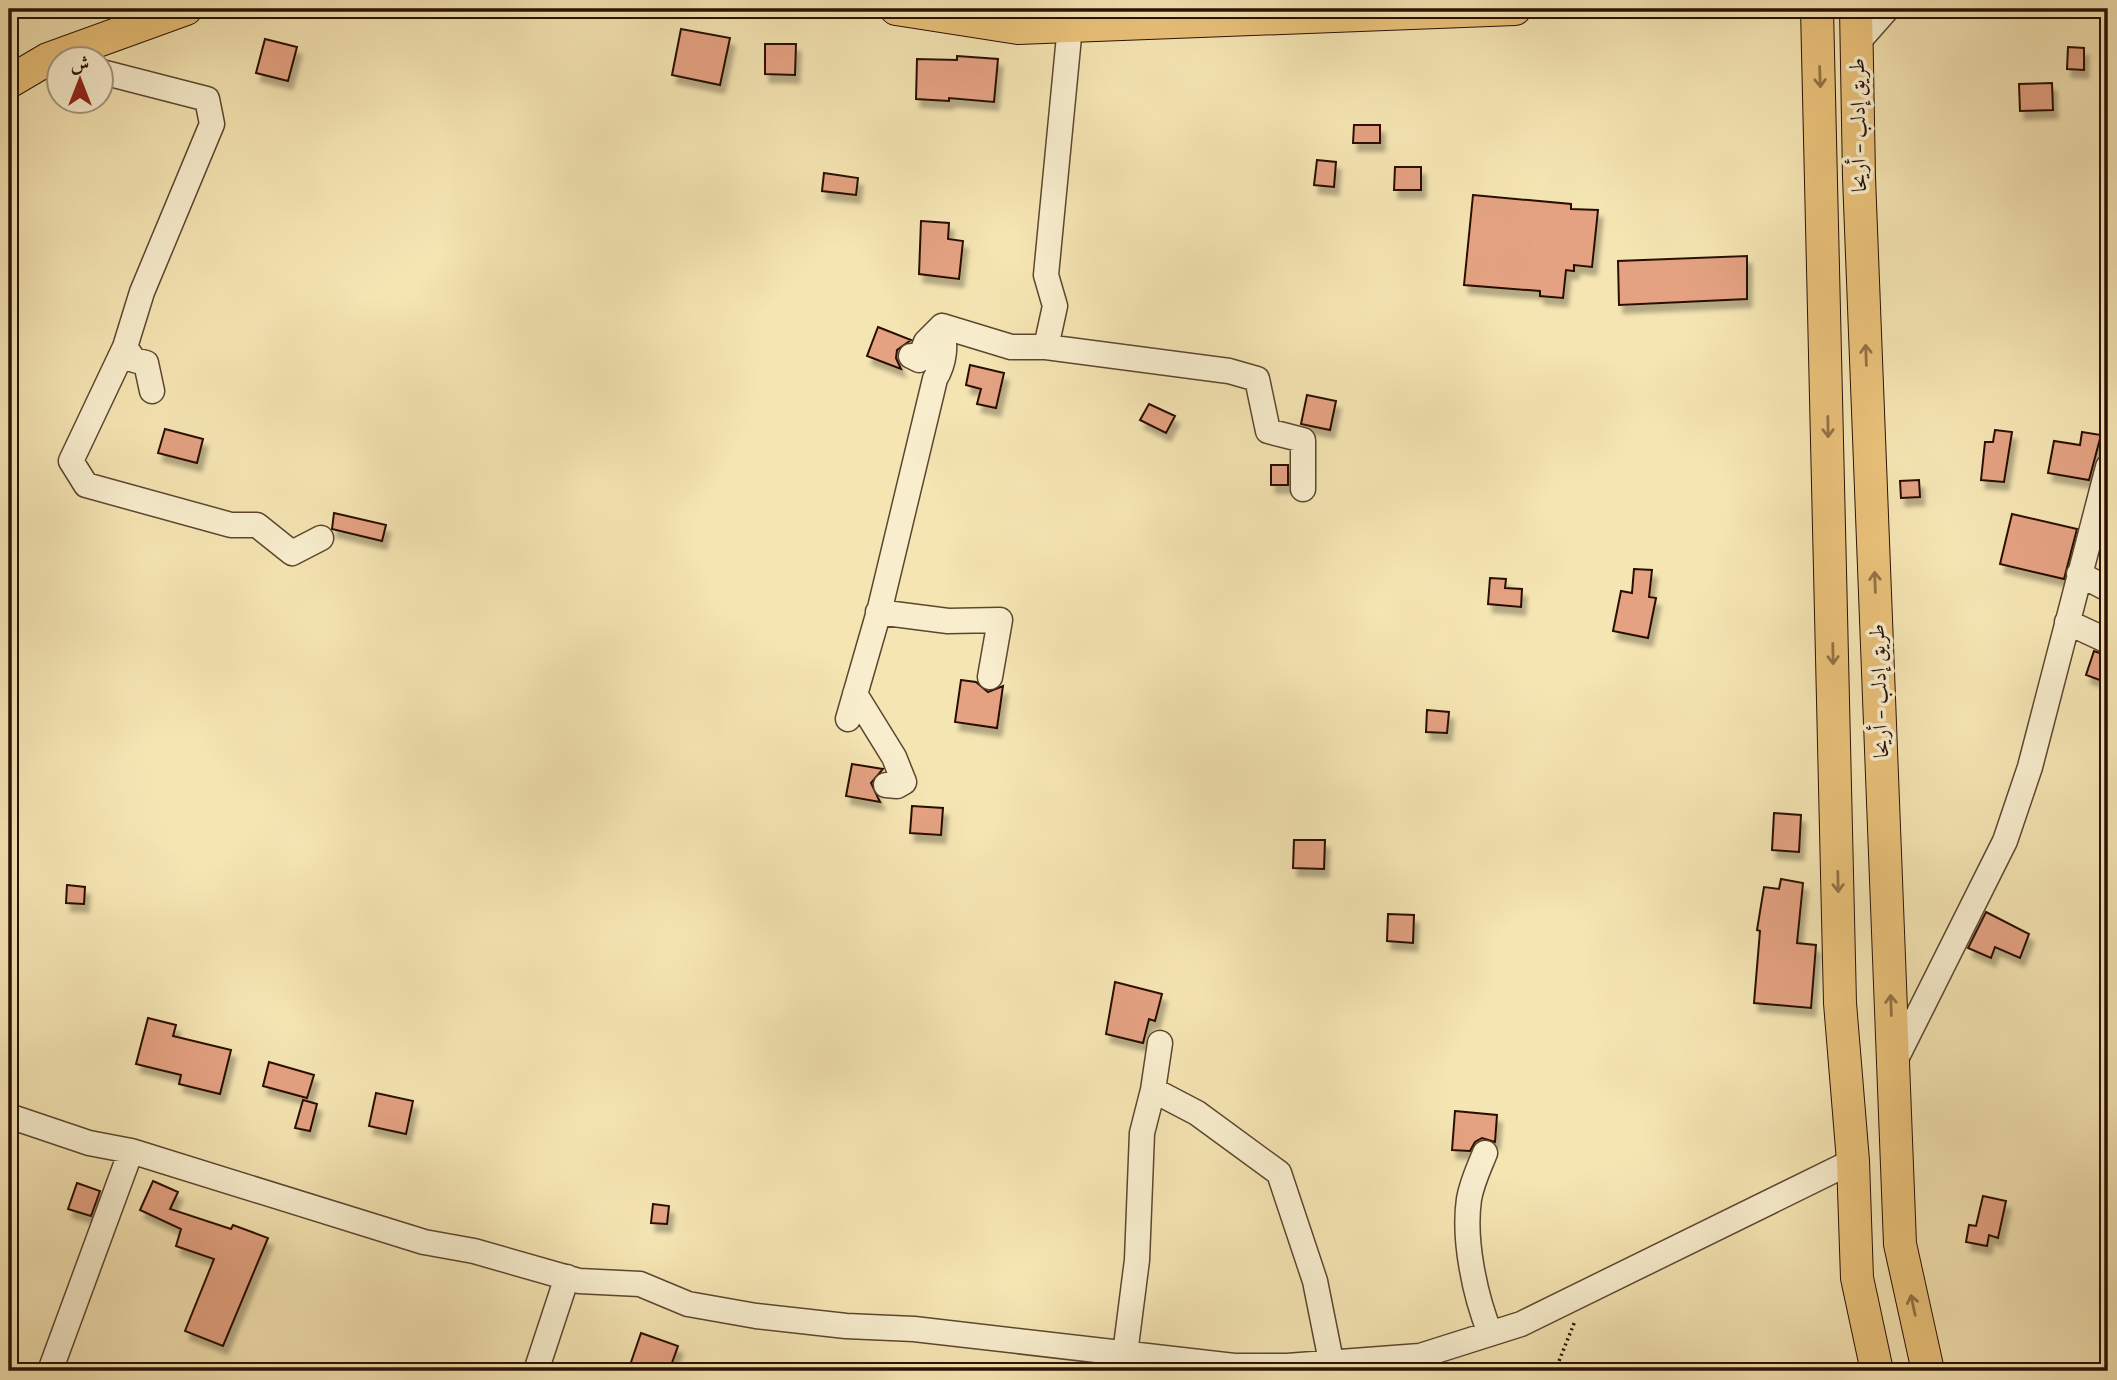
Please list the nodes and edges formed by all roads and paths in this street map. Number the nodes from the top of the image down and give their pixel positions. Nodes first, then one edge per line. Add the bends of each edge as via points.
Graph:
1 (186, 9) edge
2 (896, 9) edge
3 (1516, 9) edge
4 (1817, 9) edge
5 (1856, 9) edge
6 (1887, 9) edge
7 (1070, 26) junction
8 (1857, 43) junction
9 (90, 46) edge
10 (46, 64) edge
11 (116, 76) edge
12 (9, 82) edge
13 (1823, 177) junction
14 (1859, 177) junction
15 (942, 326) junction
16 (125, 347) junction
17 (1046, 347) junction
18 (911, 356) dead end
19 (152, 391) dead end
20 (2108, 467) edge
21 (1303, 489) dead end
22 (321, 538) dead end
23 (2079, 574) junction
24 (2108, 589) edge
25 (878, 612) junction
26 (2067, 622) junction
27 (2108, 641) edge
28 (990, 677) dead end
29 (855, 694) junction
30 (848, 719) dead end
31 (886, 785) dead end
32 (1160, 1044) dead end
33 (1893, 1064) junction
34 (1153, 1090) junction
35 (9, 1116) edge
36 (131, 1151) junction
37 (1485, 1153) dead end
38 (1853, 1161) junction
39 (567, 1277) junction
40 (1587, 1293) junction
41 (1490, 1333) junction
42 (1125, 1354) junction
43 (1331, 1361) junction
44 (50, 1371) edge
45 (536, 1371) edge
46 (1555, 1371) edge
47 (1877, 1371) edge
48 (1928, 1371) edge

1 - 9 main road
2 - 7 main road via 1018,28
3 - 7 main road
4 -> 13 main road, طريق إدلب - أريحا
5 - 8 main road, طريق إدلب - أريحا
6 - 8 street
7 - 17 street via 1046,275 1055,306
8 - 14 main road, طريق إدلب - أريحا
10 - 12 main road
11 - 16 street via 207,99 212,124 142,292
13 - 14 main road
13 -> 38 main road, طريق إدلب - أريحا via 1840,1003
33 -> 14 main road, طريق إدلب - أريحا
15 - 17 street via 1011,347
15 - 18 street via 926,342 919,360
15 - 25 street via 942,366 935,379
16 - 19 street via 134,359 146,363
16 - 22 street via 71,461 86,485 231,525 257,525 292,553
17 - 21 street via 1229,371 1257,379 1268,431 1303,440
20 - 23 street
23 - 24 street
23 - 26 street
25 - 28 street via 948,621 1000,620
25 - 29 street
26 - 27 street
26 - 33 street via 2031,767 2005,841
29 - 30 street
29 - 31 street via 904,782
32 - 34 street
48 -> 33 main road, طريق إدلب - أريحا via 1900,1244
34 - 42 street via 1142,1133 1137,1260
34 - 43 street via 1198,1112 1279,1173 1315,1281
35 - 36 street via 89,1143
36 - 39 street via 424,1242
36 - 44 street
37 - 41 street via 1469,1202 1473,1278
38 - 40 street
38 - 47 main road, طريق إدلب - أريحا via 1857,1278
39 - 42 street via 640,1284 688,1304 756,1316
39 - 45 street
40 - 41 street
40 - 46 path
41 - 43 street via 1420,1356
42 - 43 street via 1234,1366

